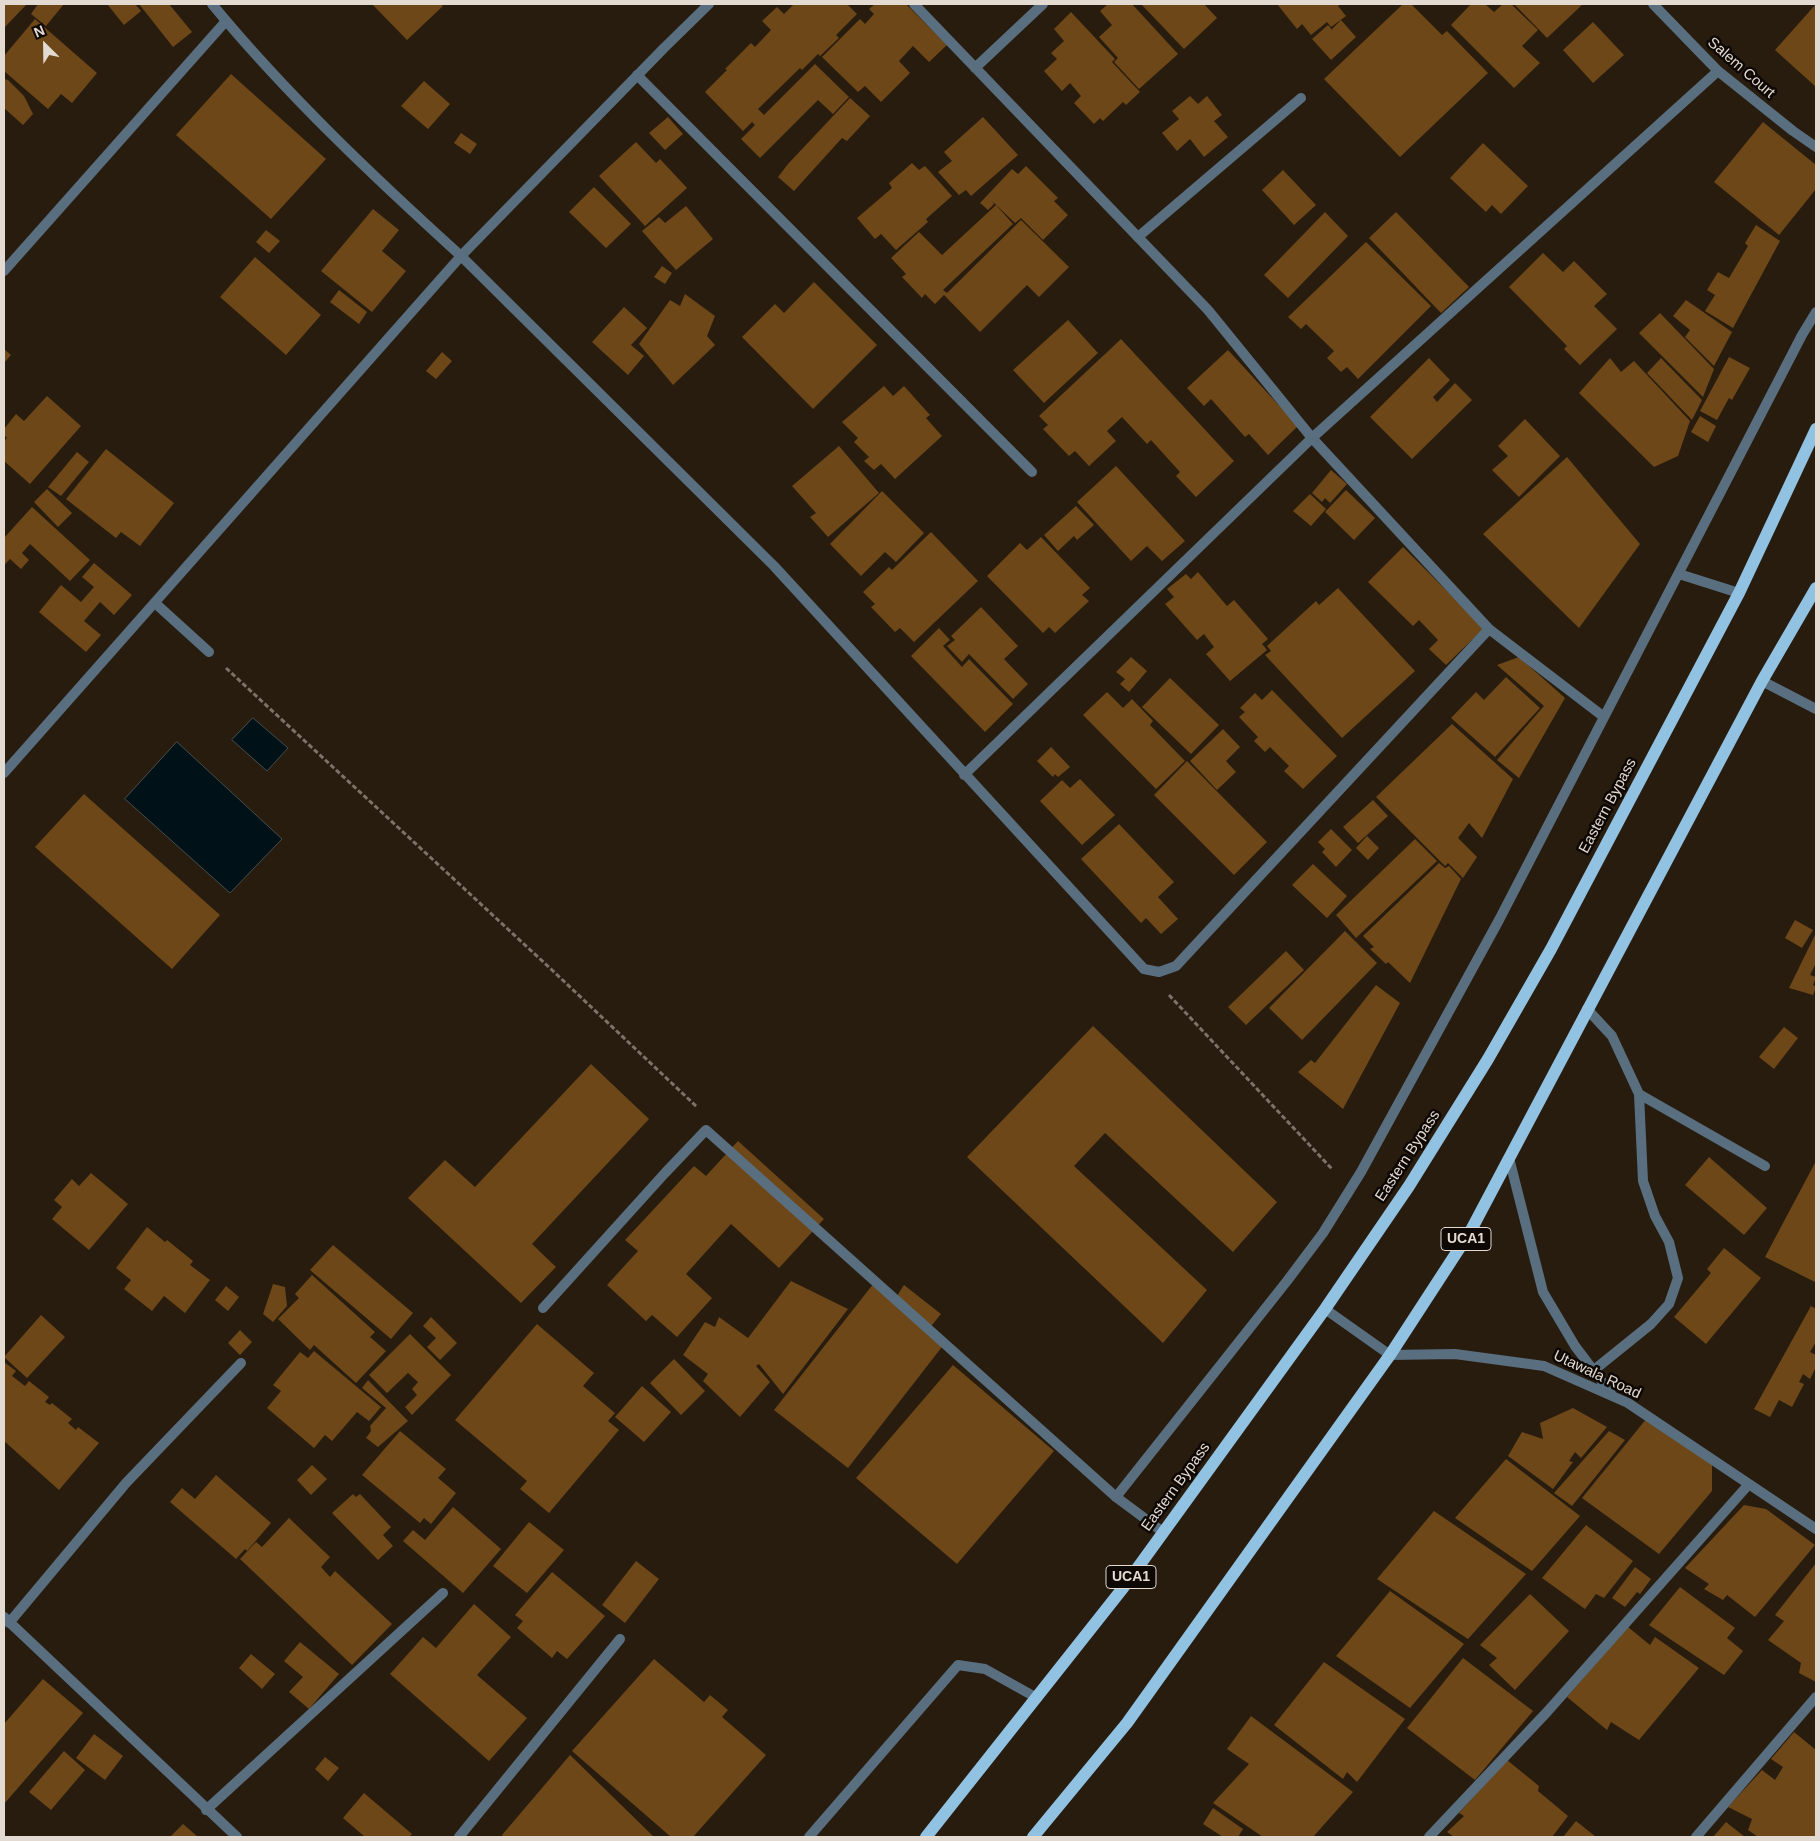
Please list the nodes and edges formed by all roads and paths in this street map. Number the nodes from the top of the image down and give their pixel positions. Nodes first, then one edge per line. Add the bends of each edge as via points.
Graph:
1 (212, 4) edge
2 (708, 4) edge
3 (914, 4) edge
4 (1043, 4) edge
5 (1653, 4) edge
6 (226, 21) junction
7 (975, 68) junction
8 (1718, 71) junction
9 (637, 75) junction
10 (1301, 98) dead end
11 (1816, 147) edge
12 (1138, 237) junction
13 (461, 256) junction
14 (4, 271) edge
15 (1816, 312) edge
16 (1816, 429) edge
17 (1312, 438) junction
18 (1032, 472) dead end
19 (1678, 574) junction
20 (1816, 588) edge
21 (1739, 593) junction
22 (155, 603) junction
23 (1489, 629) junction
24 (209, 652) joint
25 (1762, 681) junction
26 (1816, 709) edge
27 (1604, 717) junction
28 (4, 773) edge
29 (964, 775) junction
30 (1144, 969) junction
31 (1587, 1009) junction
32 (1639, 1094) junction
33 (706, 1130) junction
34 (1509, 1158) junction
35 (1765, 1166) dead end
36 (1350, 1188) junction
37 (543, 1308) dead end
38 (1325, 1309) junction
39 (1390, 1355) junction
40 (241, 1363) dead end
41 (1594, 1370) junction
42 (1612, 1396) junction
43 (1749, 1484) junction
44 (1116, 1497) junction
45 (1816, 1529) edge
46 (1162, 1532) junction
47 (443, 1593) dead end
48 (7, 1620) edge
49 (620, 1639) dead end
50 (1816, 1697) edge
51 (1037, 1698) junction
52 (206, 1810) junction
53 (237, 1837) edge
54 (458, 1837) edge
55 (809, 1837) edge
56 (926, 1837) edge
57 (1033, 1837) edge
58 (1429, 1837) edge
59 (1696, 1837) edge

1 - 6 street
2 - 9 street
3 - 7 street
4 - 7 street
5 - 8 street, Salem Court
6 - 13 street via 249,49 374,177
6 - 14 street
7 - 12 street
8 - 11 street, Salem Court
8 - 17 street
9 - 13 street
9 - 18 street
10 - 12 street
12 - 17 street via 1208,310
13 - 22 street
13 - 29 street via 774,566
15 - 19 street
16 - 21 main road, Eastern Bypass / UCA1
17 - 23 street
17 - 29 street
19 - 21 street
19 - 27 street
20 - 25 main road, UCA1
21 - 38 main road, Eastern Bypass / UCA1 via 1551,949 1488,1059 1409,1186
22 - 24 street
22 - 28 street
23 - 27 street
23 - 30 street via 1176,966 1160,972
24 - 33 path via 699,1108
25 - 26 street
25 - 31 main road, UCA1
27 - 36 street via 1499,920
29 - 30 street
30 - 36 path
31 - 32 street via 1612,1036
31 - 34 main road, UCA1
32 - 35 street
32 - 41 street via 1644,1182 1655,1216 1669,1242 1678,1278 1669,1304 1651,1324
33 - 37 street
33 - 44 street
34 - 39 main road, UCA1 via 1470,1232
34 - 41 street via 1543,1292 1575,1346
36 - 44 street via 1323,1233 1293,1273
38 - 39 street
38 - 46 main road, Eastern Bypass / UCA1
39 - 42 street, Utawala Road via 1455,1354 1544,1366
39 - 57 main road, UCA1 via 1127,1723
40 - 48 street via 126,1482
41 - 42 street
42 - 43 street, Utawala Road via 1628,1403
43 - 45 street, Utawala Road
43 - 58 street via 1547,1712
44 - 46 street
46 - 51 main road, Eastern Bypass / UCA1 via 1123,1588
47 - 52 street
48 - 52 street
49 - 54 street
50 - 59 street
51 - 55 street via 985,1669 958,1665
51 - 56 main road, Eastern Bypass / UCA1
52 - 53 street

